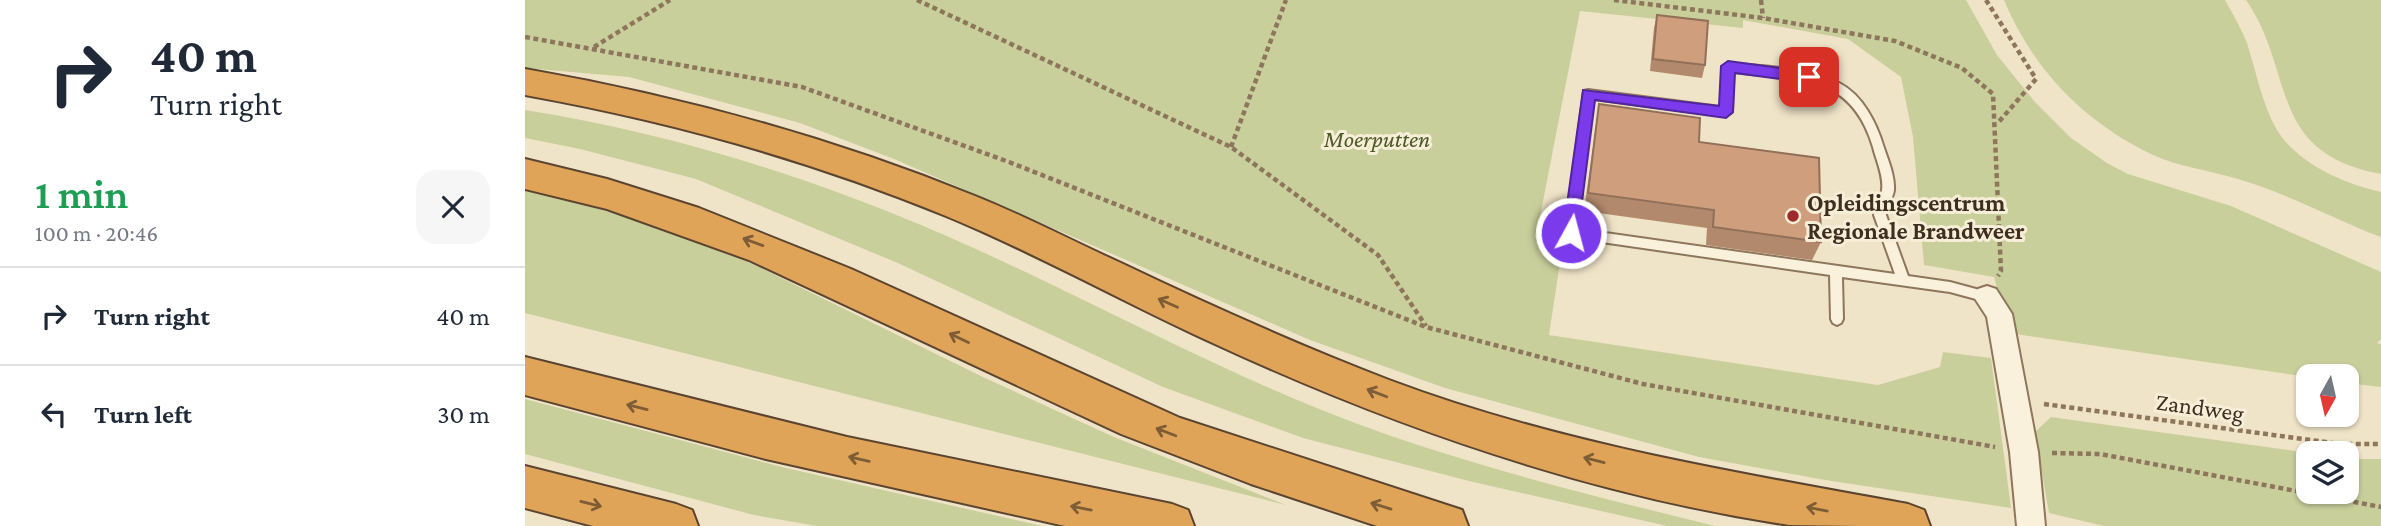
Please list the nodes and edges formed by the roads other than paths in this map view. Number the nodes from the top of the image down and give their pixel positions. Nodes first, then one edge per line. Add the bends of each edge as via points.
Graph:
1 (525, 82) edge
2 (525, 174) edge
3 (1836, 272) junction
4 (1904, 281) junction
5 (1987, 297) joint
6 (1837, 319) dead end
7 (525, 376) edge
8 (525, 487) edge
9 (675, 526) edge
10 (1172, 526) edge
11 (1446, 526) edge
12 (1908, 526) edge
13 (2031, 526) edge

12 -> 1 highway via 1698,485 1443,418 1300,362 963,207 878,175 723,125
11 -> 2 highway via 1299,480 1137,420 772,250 656,207
3 - 4 lane
3 - 4 lane via 1571,233 1588,94 1726,112 1728,66 1809,77 1837,86 1872,126 1888,184 1880,215
3 - 6 lane
4 - 5 lane
5 - 13 street via 1999,314 2024,452
10 -> 7 highway via 691,421
8 -> 9 highway

